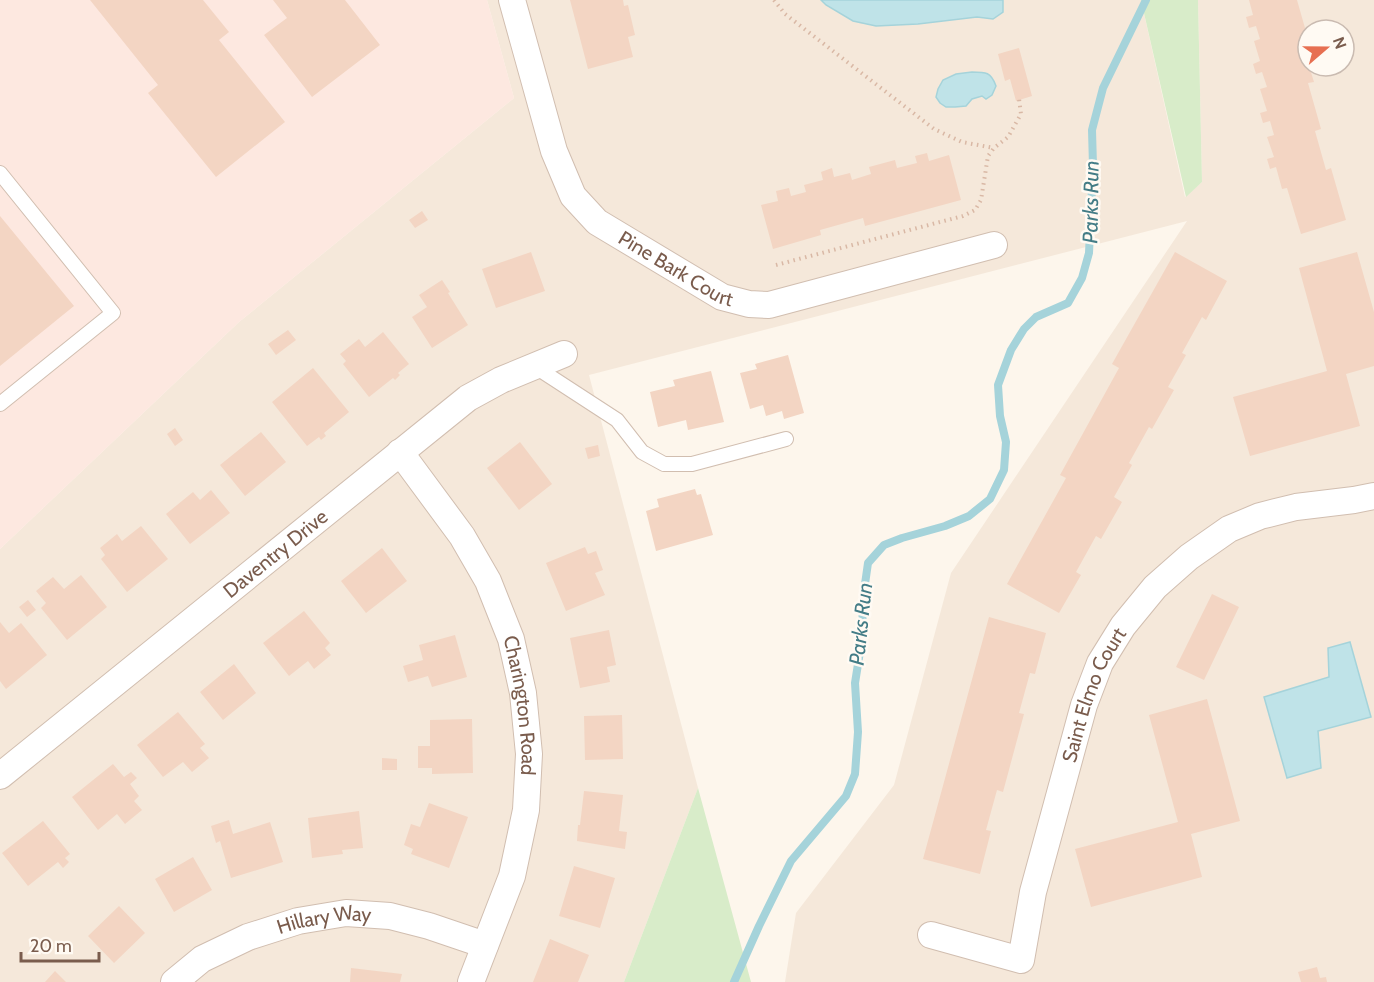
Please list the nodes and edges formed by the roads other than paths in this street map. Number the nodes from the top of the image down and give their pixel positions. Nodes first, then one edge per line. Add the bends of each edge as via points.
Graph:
1 (512, 0) edge
2 (0, 173) edge
3 (994, 245) dead end
4 (564, 354) dead end
5 (534, 366) junction
6 (0, 404) edge
7 (786, 439) dead end
8 (400, 452) junction
9 (1374, 496) edge
10 (0, 776) edge
11 (931, 934) dead end
12 (485, 945) junction
13 (174, 982) edge
14 (471, 982) edge

1 - 3 street, Pine Bark Court via 554,151 573,196 597,222 722,297 769,305
2 - 6 lane via 113,313
4 - 5 street, Daventry Drive
5 - 7 lane via 617,420 642,452 664,464 692,465
5 - 8 street, Daventry Drive via 468,398
8 - 10 street, Daventry Drive
8 - 12 street, Charington Road via 462,536 488,581 511,639 523,693 529,754 526,810 512,876
9 - 11 street, Saint Elmo Court via 1260,516 1229,529 1155,587 1123,626 1100,663 1084,705 1033,892 1021,960
12 - 13 street, Hillary Way via 390,916 346,913 298,921 248,937 202,959
12 - 14 street, Charington Road

